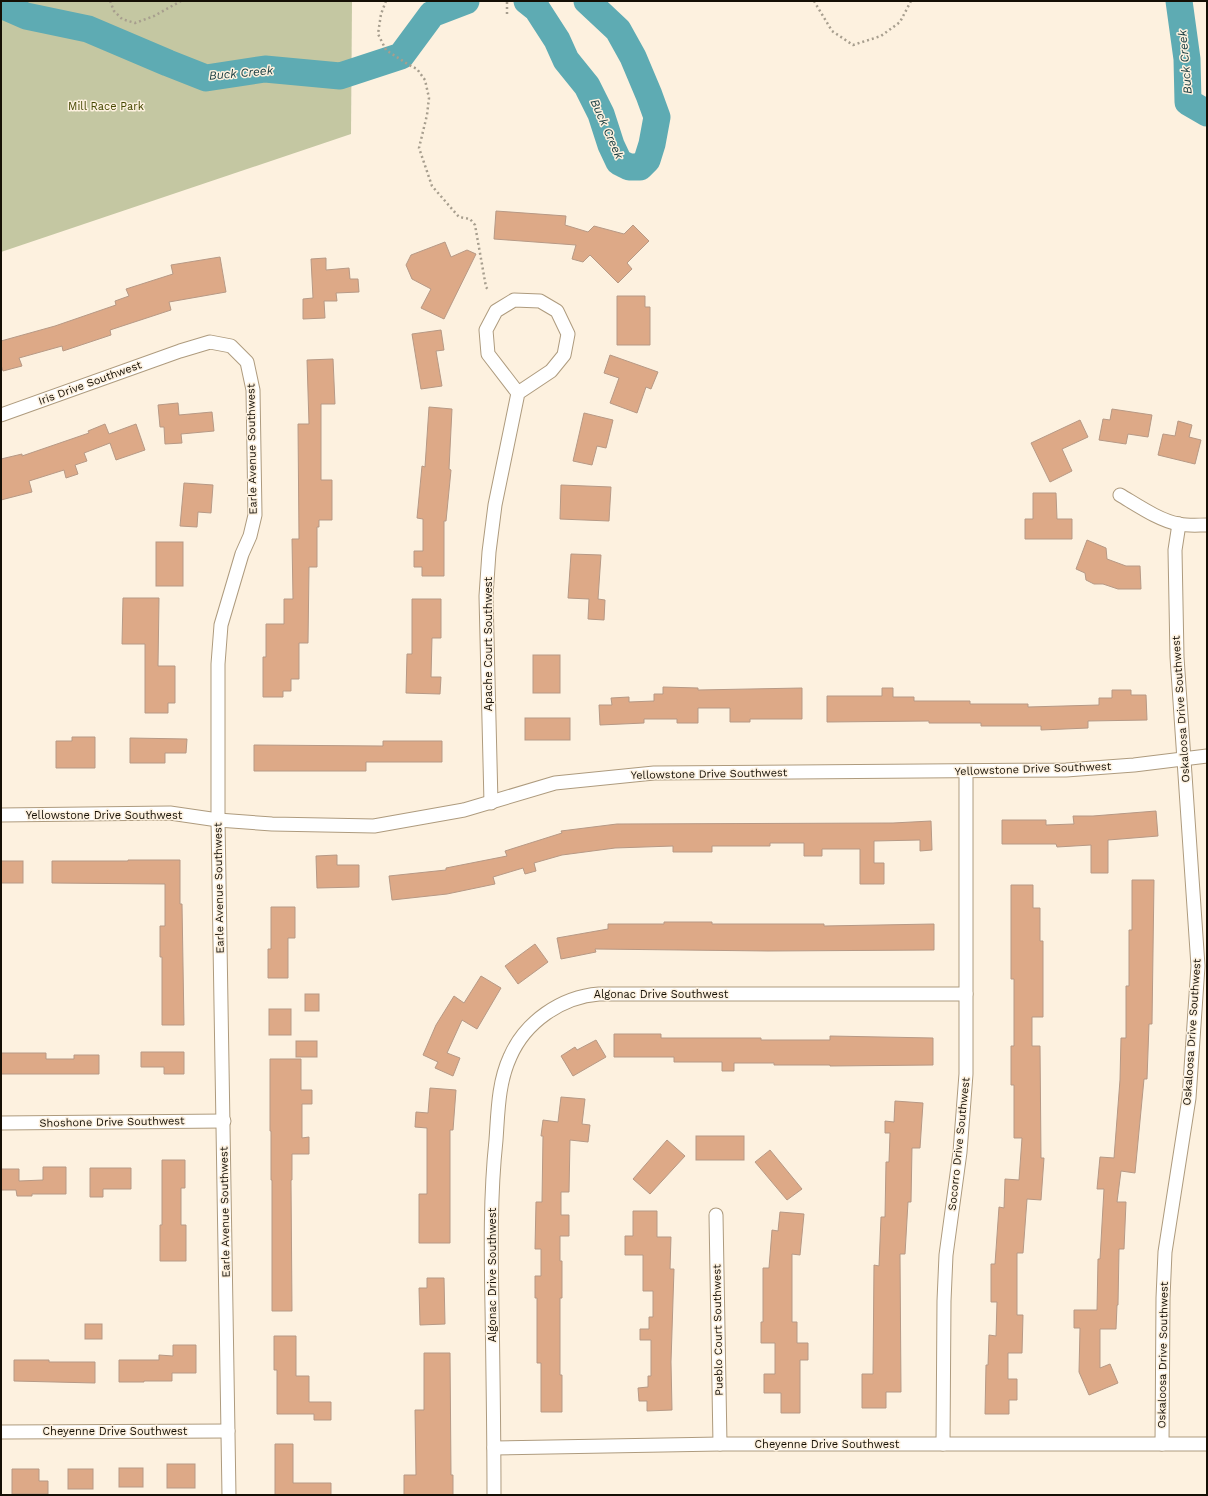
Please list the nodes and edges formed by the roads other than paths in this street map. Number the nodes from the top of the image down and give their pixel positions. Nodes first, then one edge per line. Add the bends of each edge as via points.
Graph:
1 (180, 351) joint
2 (518, 393) junction
3 (1, 416) edge
4 (1120, 495) dead end
5 (1179, 524) junction
6 (1207, 525) edge
7 (1207, 756) edge
8 (1184, 758) junction
9 (966, 771) junction
10 (491, 803) junction
11 (1, 815) edge
12 (218, 820) junction
13 (1203, 966) edge
14 (966, 994) junction
15 (224, 1121) junction
16 (1, 1123) edge
17 (716, 1215) dead end
18 (228, 1431) junction
19 (1, 1432) edge
20 (720, 1444) junction
21 (943, 1444) junction
22 (1162, 1444) junction
23 (1207, 1444) edge
24 (494, 1448) junction
25 (229, 1495) edge
26 (494, 1495) edge

1 - 3 street, Iris Drive Southwest
1 - 12 street, Earle Avenue Southwest via 210,342 231,346 247,362 253,390 255,515 221,625 218,664
2 - 2 street via 551,371 564,355 568,334 558,312 540,301 514,300 496,311 486,330 488,354
2 - 10 street, Apache Court Southwest via 495,505 486,589
4 - 5 street via 1156,515
5 - 6 street
5 - 8 street, Oskaloosa Drive Southwest via 1175,550 1177,658
7 - 8 street, Yellowstone Drive Southwest
8 - 9 street, Yellowstone Drive Southwest via 1066,770
8 - 13 street, Oskaloosa Drive Southwest
9 - 10 street, Yellowstone Drive Southwest via 654,773 556,783
9 - 14 street, Socorro Drive Southwest
10 - 12 street, Yellowstone Drive Southwest via 374,826
11 - 12 street, Yellowstone Drive Southwest via 170,813
12 - 15 street, Earle Avenue Southwest
13 - 22 street, Oskaloosa Drive Southwest via 1191,1077 1165,1260
14 - 21 street, Socorro Drive Southwest via 965,1100 946,1255
14 - 24 street, Algonac Drive Southwest via 599,994 586,995 566,1002 534,1023 514,1048 506,1068 500,1097 494,1157 491,1254
15 - 16 street, Shoshone Drive Southwest
15 - 18 street, Earle Avenue Southwest
17 - 20 street, Pueblo Court Southwest
18 - 19 street, Cheyenne Drive Southwest
18 - 25 street, Earle Avenue Southwest
20 - 21 street, Cheyenne Drive Southwest
20 - 24 street, Cheyenne Drive Southwest
21 - 22 street, Cheyenne Drive Southwest
22 - 23 street, Cheyenne Drive Southwest
24 - 26 street

